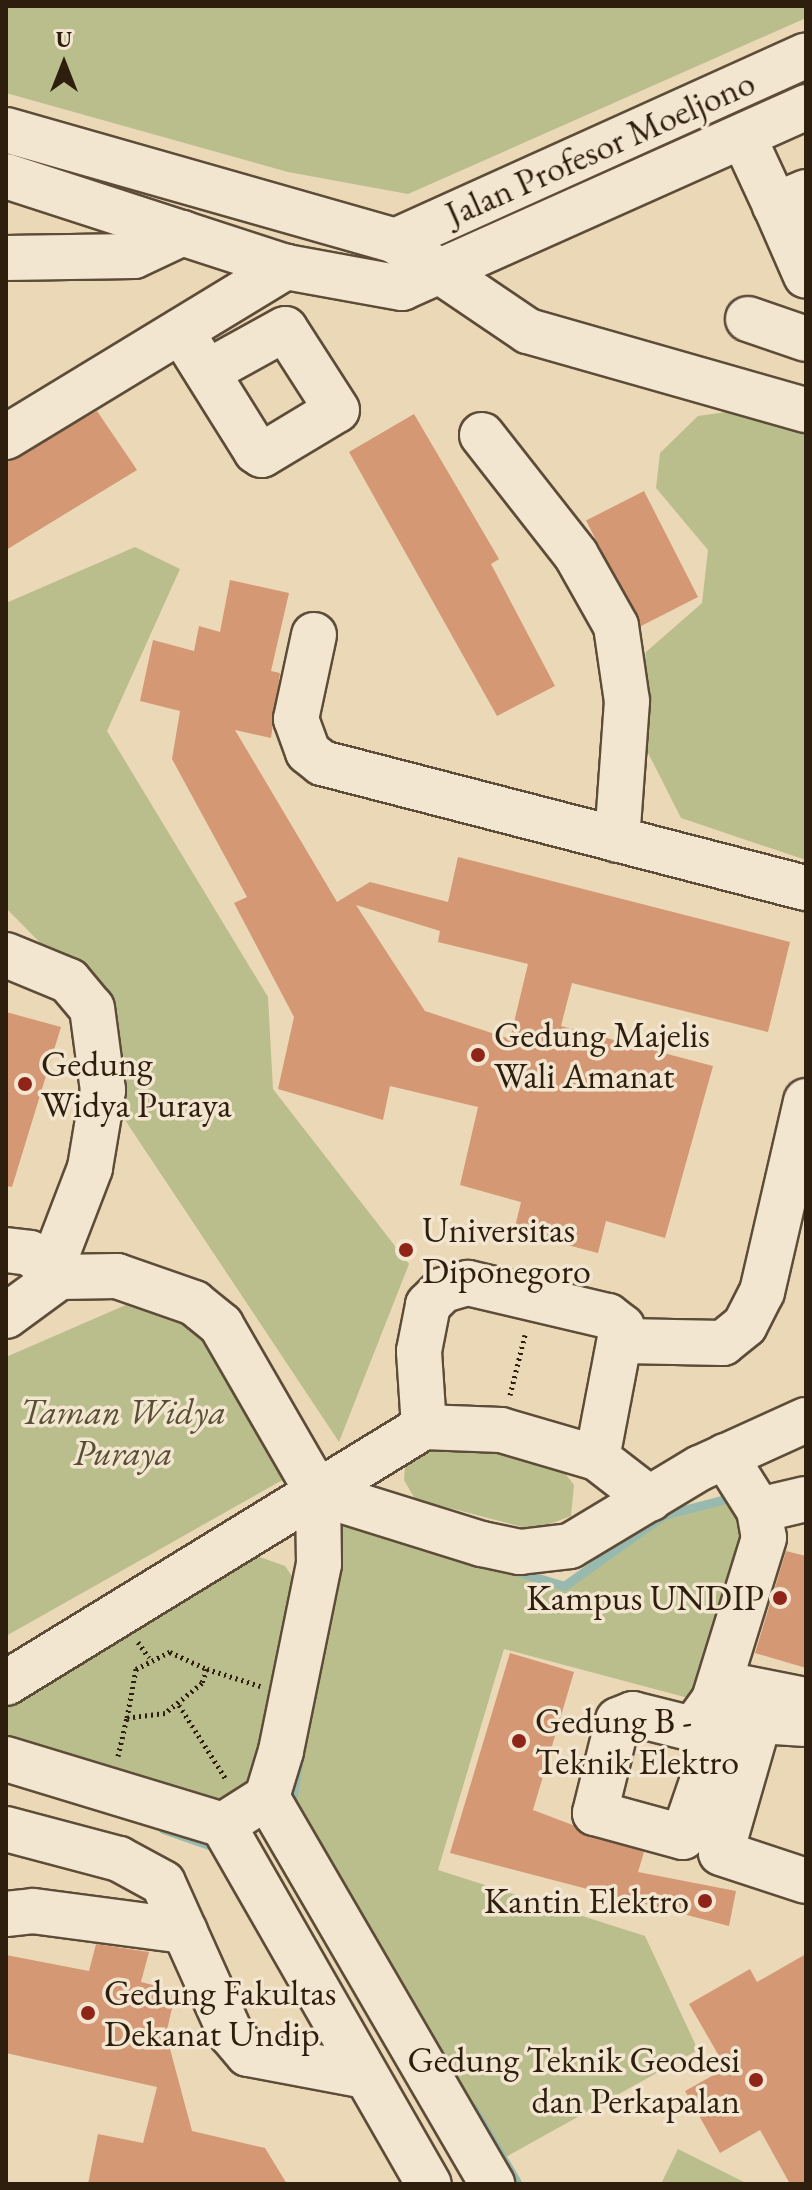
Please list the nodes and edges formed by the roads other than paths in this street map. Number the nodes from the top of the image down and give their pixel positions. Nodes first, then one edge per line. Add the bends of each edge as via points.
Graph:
1 (806, 55) edge
2 (806, 107) edge
3 (6, 130) edge
4 (743, 136) junction
5 (6, 176) edge
6 (790, 198) edge
7 (183, 233) junction
8 (395, 241) junction
9 (6, 258) edge
10 (286, 267) junction
11 (438, 274) junction
12 (806, 276) edge
13 (748, 319) dead end
14 (181, 331) junction
15 (806, 339) edge
16 (207, 372) dead end
17 (806, 410) edge
18 (482, 435) dead end
19 (6, 437) edge
20 (314, 635) dead end
21 (617, 840) junction
22 (806, 888) edge
23 (6, 955) edge
24 (806, 1101) edge
25 (6, 1250) edge
26 (56, 1272) junction
27 (6, 1316) edge
28 (625, 1341) junction
29 (806, 1420) edge
30 (424, 1427) junction
31 (725, 1456) junction
32 (597, 1458) junction
33 (318, 1493) junction
34 (650, 1499) junction
35 (806, 1499) edge
36 (759, 1510) junction
37 (246, 1537) junction
38 (319, 1564) junction
39 (6, 1683) edge
40 (806, 1700) edge
41 (806, 1724) edge
42 (6, 1759) edge
43 (252, 1789) junction
44 (223, 1825) junction
45 (6, 1829) edge
46 (806, 1881) edge
47 (6, 1914) edge
48 (185, 1931) junction
49 (377, 1991) junction
50 (334, 2015) junction
51 (366, 2076) junction
52 (429, 2184) edge
53 (492, 2184) edge

1 - 8 street, Jalan Profesor Moeljono
2 - 4 street
3 - 8 street
4 - 6 street
4 - 11 street
5 - 7 street
6 - 12 street
7 - 9 street via 134,256
7 - 10 street
8 - 11 street
10 - 11 street via 383,288
10 - 14 street
11 - 17 street via 528,331
13 - 15 street
14 - 16 street
14 - 19 street
18 - 21 street via 576,555 616,626 627,701
20 - 21 street via 296,719 308,752 322,763
21 - 22 street
23 - 26 street via 69,981 92,1008 103,1090 90,1168
24 - 28 street via 762,1292 745,1325 723,1343
25 - 26 street
26 - 27 street
26 - 33 street via 117,1276 204,1308 221,1325
28 - 30 street via 608,1316 468,1283 443,1290 428,1305 419,1351
28 - 32 street
29 - 31 street
30 - 32 street via 501,1430
30 - 33 street
31 - 34 street
31 - 36 street
32 - 34 street
33 - 34 street via 520,1552 570,1546
33 - 37 street
33 - 38 street
35 - 36 street
36 - 40 street via 764,1538 702,1725 622,1717 595,1813 683,1837 735,1686
37 - 38 street via 298,1549
37 - 39 street
38 - 43 street via 271,1689
41 - 46 street via 759,1721 721,1853
42 - 44 street
43 - 44 street
43 - 49 street
44 - 50 street
45 - 48 street via 147,1871 163,1883
47 - 48 street via 33,1911
48 - 51 street via 231,2034 248,2054
49 - 50 street
49 - 53 street
50 - 51 street
51 - 52 street

